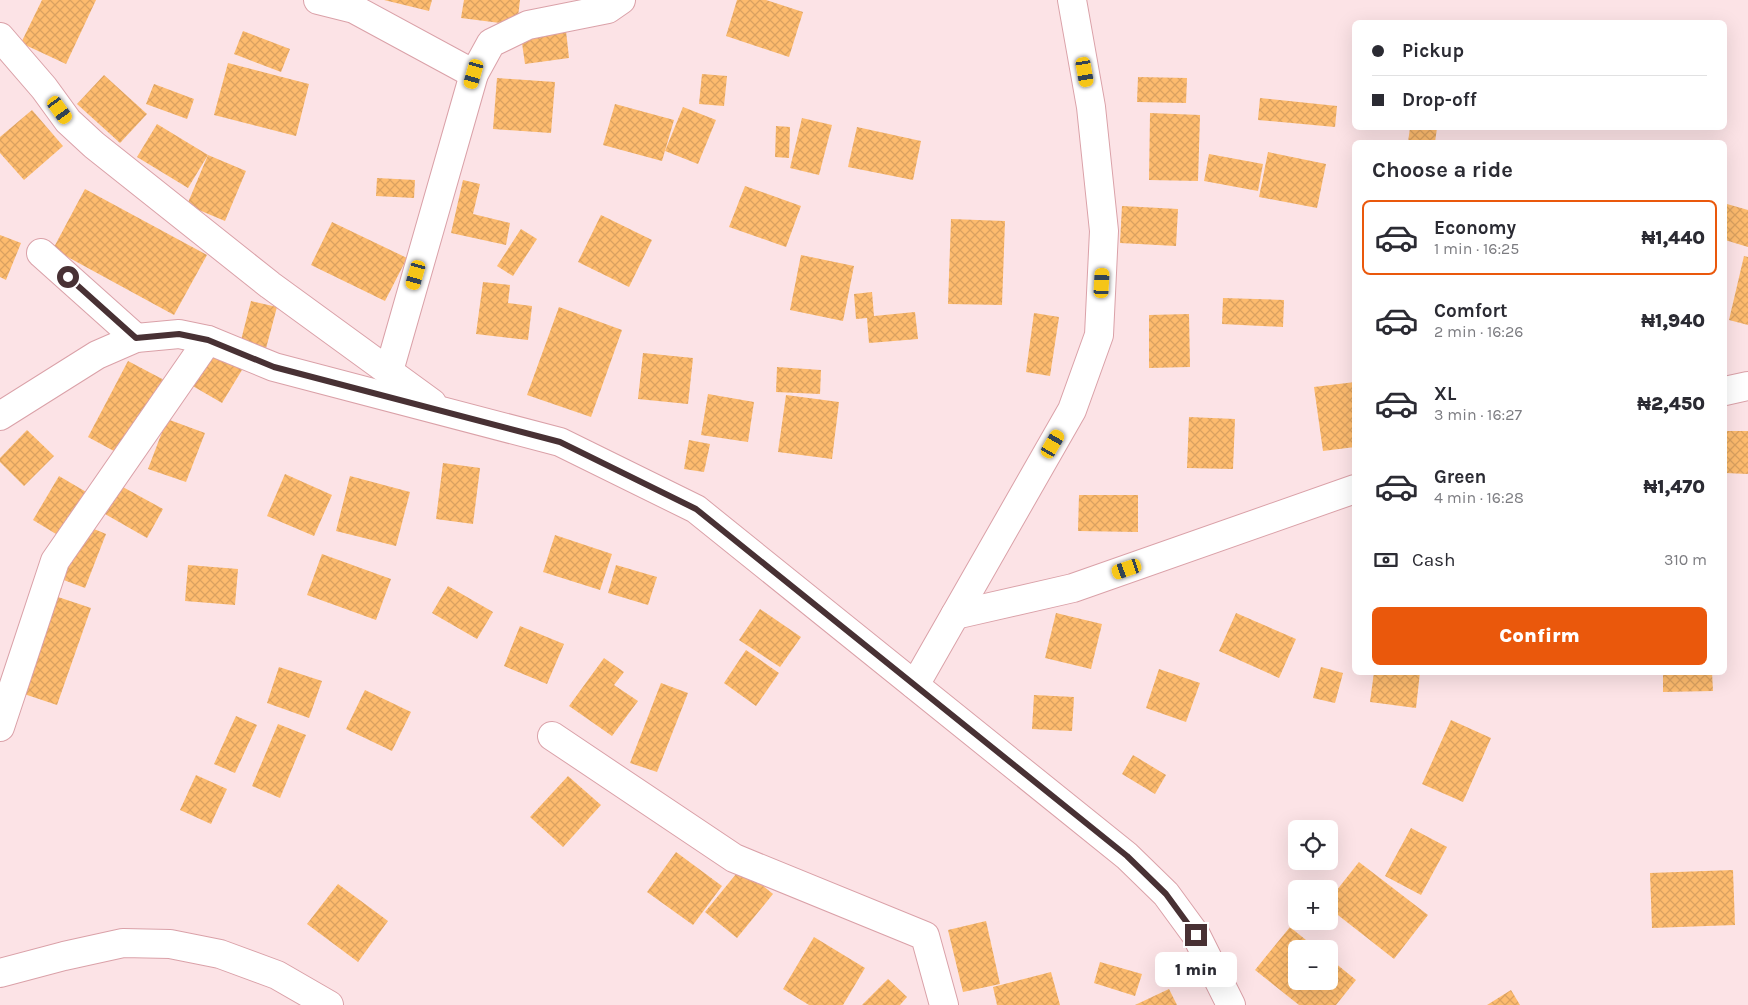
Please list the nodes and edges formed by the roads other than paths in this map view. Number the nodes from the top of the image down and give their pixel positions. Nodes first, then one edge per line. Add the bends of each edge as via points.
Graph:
1 (318, 0) edge
2 (621, 0) edge
3 (1072, 0) edge
4 (0, 37) edge
5 (474, 74) junction
6 (41, 253) dead end
7 (136, 338) junction
8 (208, 340) junction
9 (389, 371) junction
10 (1748, 386) edge
11 (1727, 391) edge
12 (444, 412) junction
13 (0, 416) edge
14 (1352, 490) edge
15 (955, 615) junction
16 (915, 685) junction
17 (0, 727) edge
18 (552, 736) dead end
19 (0, 973) edge
20 (329, 1005) edge
21 (944, 1005) edge
22 (1231, 1005) edge

1 - 5 street via 354,10
2 - 5 street via 608,10 528,24 491,43
3 - 15 street via 1091,108 1104,231 1100,335 1072,410
4 - 9 street via 68,121 94,145 270,285
5 - 9 street
6 - 7 street
7 - 8 street via 179,334
7 - 13 street via 97,356
8 - 12 street via 274,367
8 - 17 street via 55,561
9 - 12 street
10 - 11 street
12 - 16 street via 560,442 696,509
14 - 15 street via 1073,588
15 - 16 street
16 - 22 street via 1127,856 1166,894 1196,935
18 - 21 street via 734,858 925,936
19 - 20 street via 123,943 170,944 220,954 277,975

